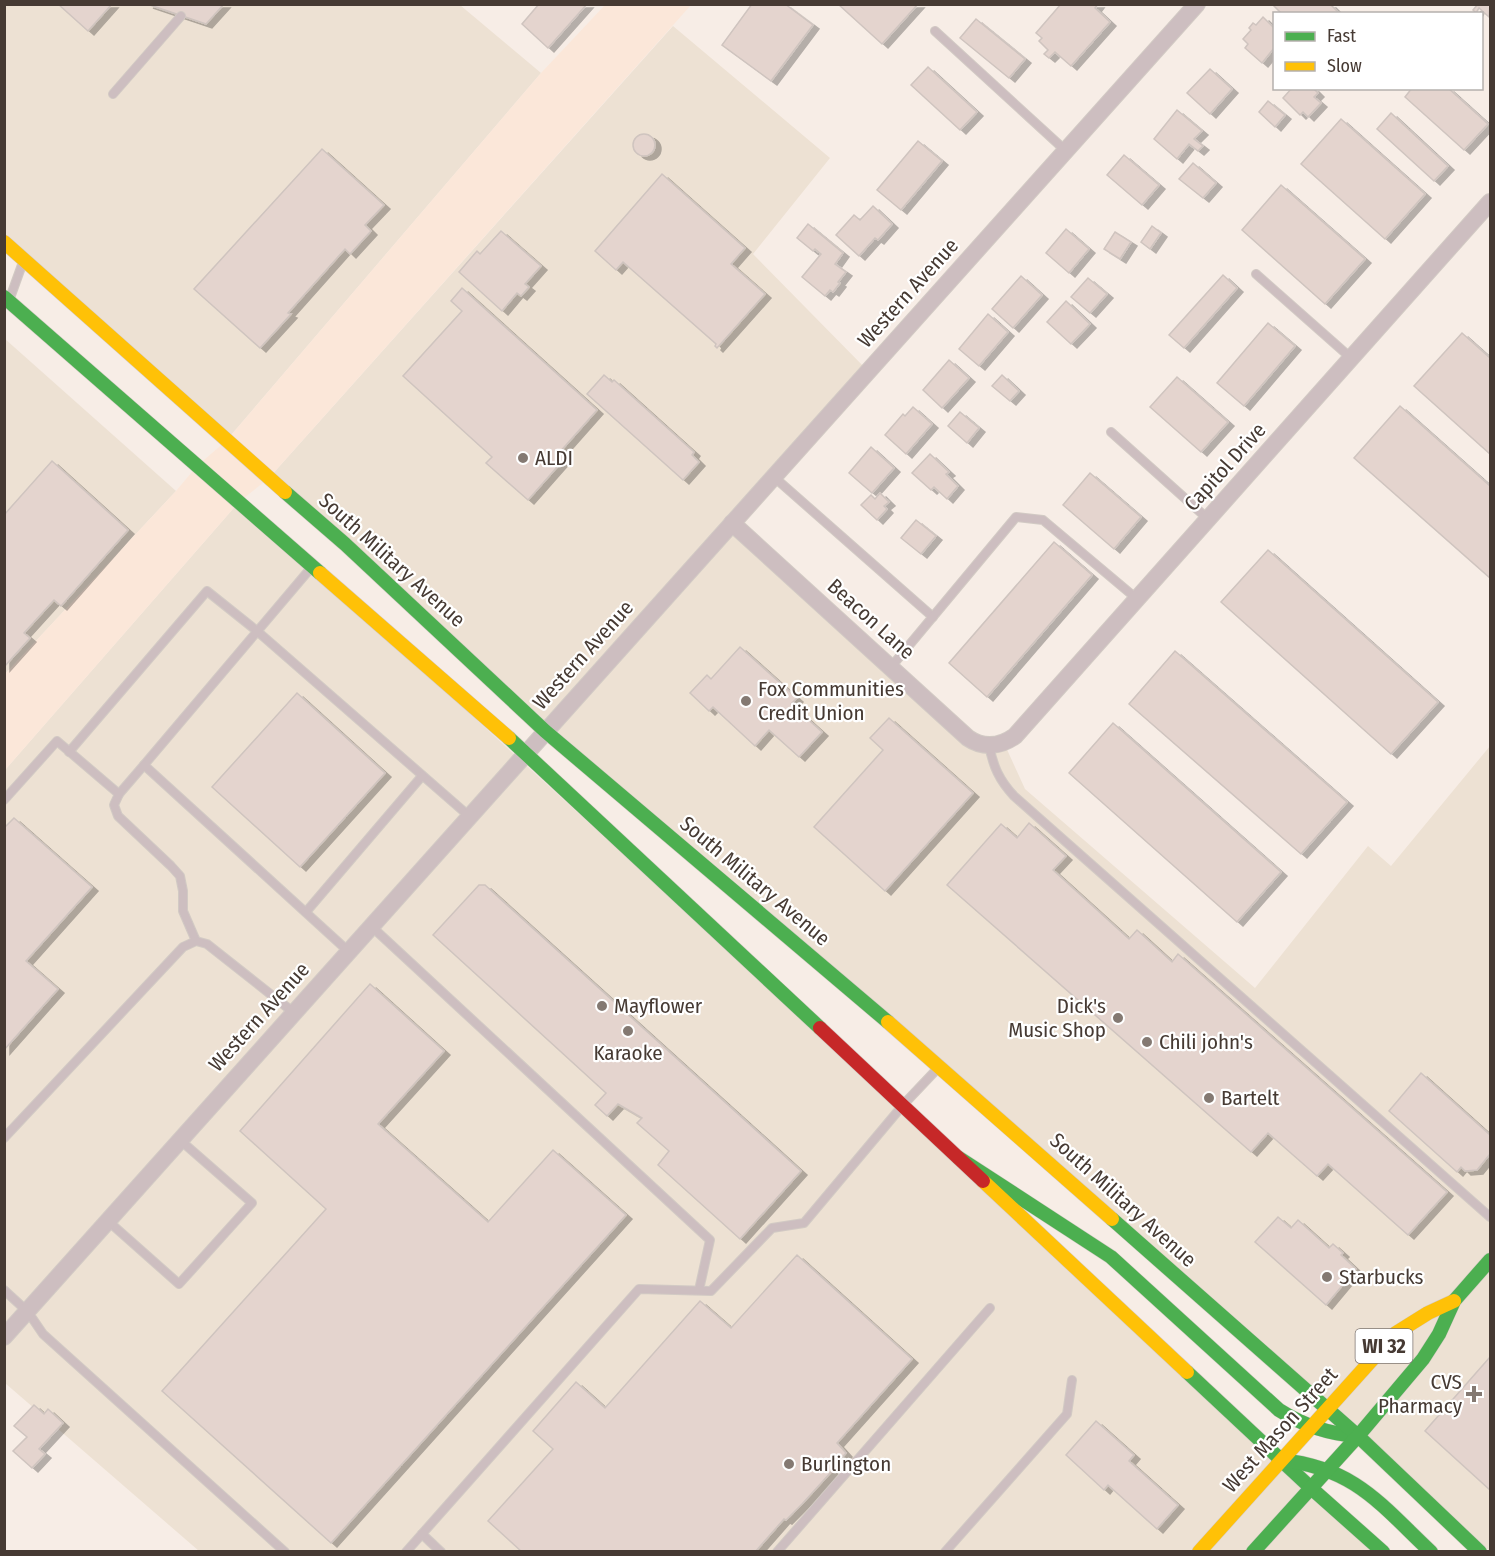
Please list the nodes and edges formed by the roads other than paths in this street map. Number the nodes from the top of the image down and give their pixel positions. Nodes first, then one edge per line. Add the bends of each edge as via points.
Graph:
1 (1197, 4) edge
2 (181, 16) dead end
3 (935, 31) dead end
4 (113, 94) dead end
5 (1066, 151) junction
6 (1491, 202) edge
7 (4, 242) edge
8 (24, 260) junction
9 (1256, 274) dead end
10 (6, 301) edge
11 (1351, 358) junction
12 (1111, 432) dead end
13 (774, 477) junction
14 (1208, 519) junction
15 (732, 523) junction
16 (311, 567) junction
17 (1137, 599) junction
18 (933, 617) junction
19 (257, 631) junction
20 (891, 667) junction
21 (545, 731) junction
22 (986, 745) junction
23 (69, 752) junction
24 (526, 753) junction
25 (144, 765) junction
26 (423, 776) junction
27 (119, 794) junction
28 (4, 800) edge
29 (469, 816) junction
30 (306, 912) junction
31 (371, 926) junction
32 (196, 941) junction
33 (348, 951) junction
34 (294, 1012) junction
35 (940, 1066) junction
36 (903, 1105) junction
37 (4, 1138) edge
38 (180, 1140) junction
39 (959, 1158) junction
40 (1491, 1217) edge
41 (108, 1221) junction
42 (1491, 1260) edge
43 (4, 1290) edge
44 (699, 1290) junction
45 (1454, 1301) junction
46 (990, 1308) dead end
47 (28, 1312) junction
48 (4, 1337) edge
49 (1072, 1380) dead end
50 (1327, 1409) junction
51 (1310, 1427) junction
52 (1358, 1436) junction
53 (1281, 1460) junction
54 (1328, 1470) junction
55 (1311, 1488) junction
56 (422, 1534) junction
57 (285, 1551) edge
58 (406, 1551) edge
59 (441, 1551) edge
60 (777, 1551) edge
61 (945, 1551) edge
62 (1198, 1551) edge
63 (1253, 1551) edge
64 (1383, 1551) edge
65 (1431, 1551) edge
66 (1480, 1551) edge

1 - 5 street, Western Avenue
2 - 4 lane
3 - 5 lane
5 - 13 street, Western Avenue
6 - 11 street, Capitol Drive
7 - 8 main road, South Military Avenue
8 - 10 lane
8 - 21 main road, South Military Avenue via 345,544
9 - 11 lane
10 - 16 main road
11 - 14 street, Capitol Drive
12 - 14 lane
13 - 15 street, Western Avenue
13 - 18 lane
14 - 17 street, Capitol Drive
15 - 20 street, Beacon Lane
15 - 21 street, Western Avenue
16 - 19 lane
16 - 24 main road
17 - 18 lane via 1043,520 1016,517
17 - 22 street, Capitol Drive via 1015,736 1004,743
18 - 20 lane
19 - 23 lane via 207,591
19 - 25 lane
19 - 26 lane
20 - 22 street, Beacon Lane via 968,738
21 - 24 street, Western Avenue
21 - 35 main road, South Military Avenue
22 - 40 lane via 1002,784 1014,796
23 - 27 lane
23 - 28 lane via 57,741
24 - 29 street, Western Avenue
24 - 36 main road
25 - 27 lane
25 - 30 lane
26 - 29 lane
26 - 30 lane
27 - 32 lane via 114,805 118,816 180,876 183,911
29 - 31 street, Western Avenue
30 - 33 lane
31 - 33 street, Western Avenue
31 - 44 lane via 710,1240
32 - 34 lane via 207,944
32 - 37 lane via 183,947
33 - 34 street, Western Avenue
34 - 38 street, Western Avenue
35 - 36 lane
35 - 50 main road, South Military Avenue
36 - 39 main road
36 - 44 lane via 804,1223 772,1228 711,1291
38 - 41 street, Western Avenue
38 - 41 lane via 252,1203 179,1284
39 - 51 main road via 1111,1257 1279,1410
39 - 53 main road
41 - 47 street, Western Avenue
42 - 45 main road, West Mason Street / WI 32
43 - 47 lane
44 - 56 lane via 639,1289
45 - 50 main road, West Mason Street / WI 32 via 1396,1333
45 - 52 main road, West Mason Street / WI 32 via 1424,1359
46 - 60 lane
47 - 48 street, Western Avenue
47 - 57 lane via 43,1334
49 - 61 lane via 1067,1414
50 - 51 main road, West Mason Street / WI 32
50 - 52 main road, South Military Avenue
51 - 52 main road via 1333,1435
51 - 53 main road, West Mason Street / WI 32
52 - 54 main road, West Mason Street / WI 32
52 - 66 main road, South Military Avenue
53 - 54 main road via 1305,1462
53 - 55 main road
53 - 62 main road, West Mason Street / WI 32
54 - 55 main road, West Mason Street / WI 32
54 - 65 main road via 1364,1490
55 - 63 main road, West Mason Street / WI 32
55 - 64 main road
56 - 58 lane
56 - 59 lane

